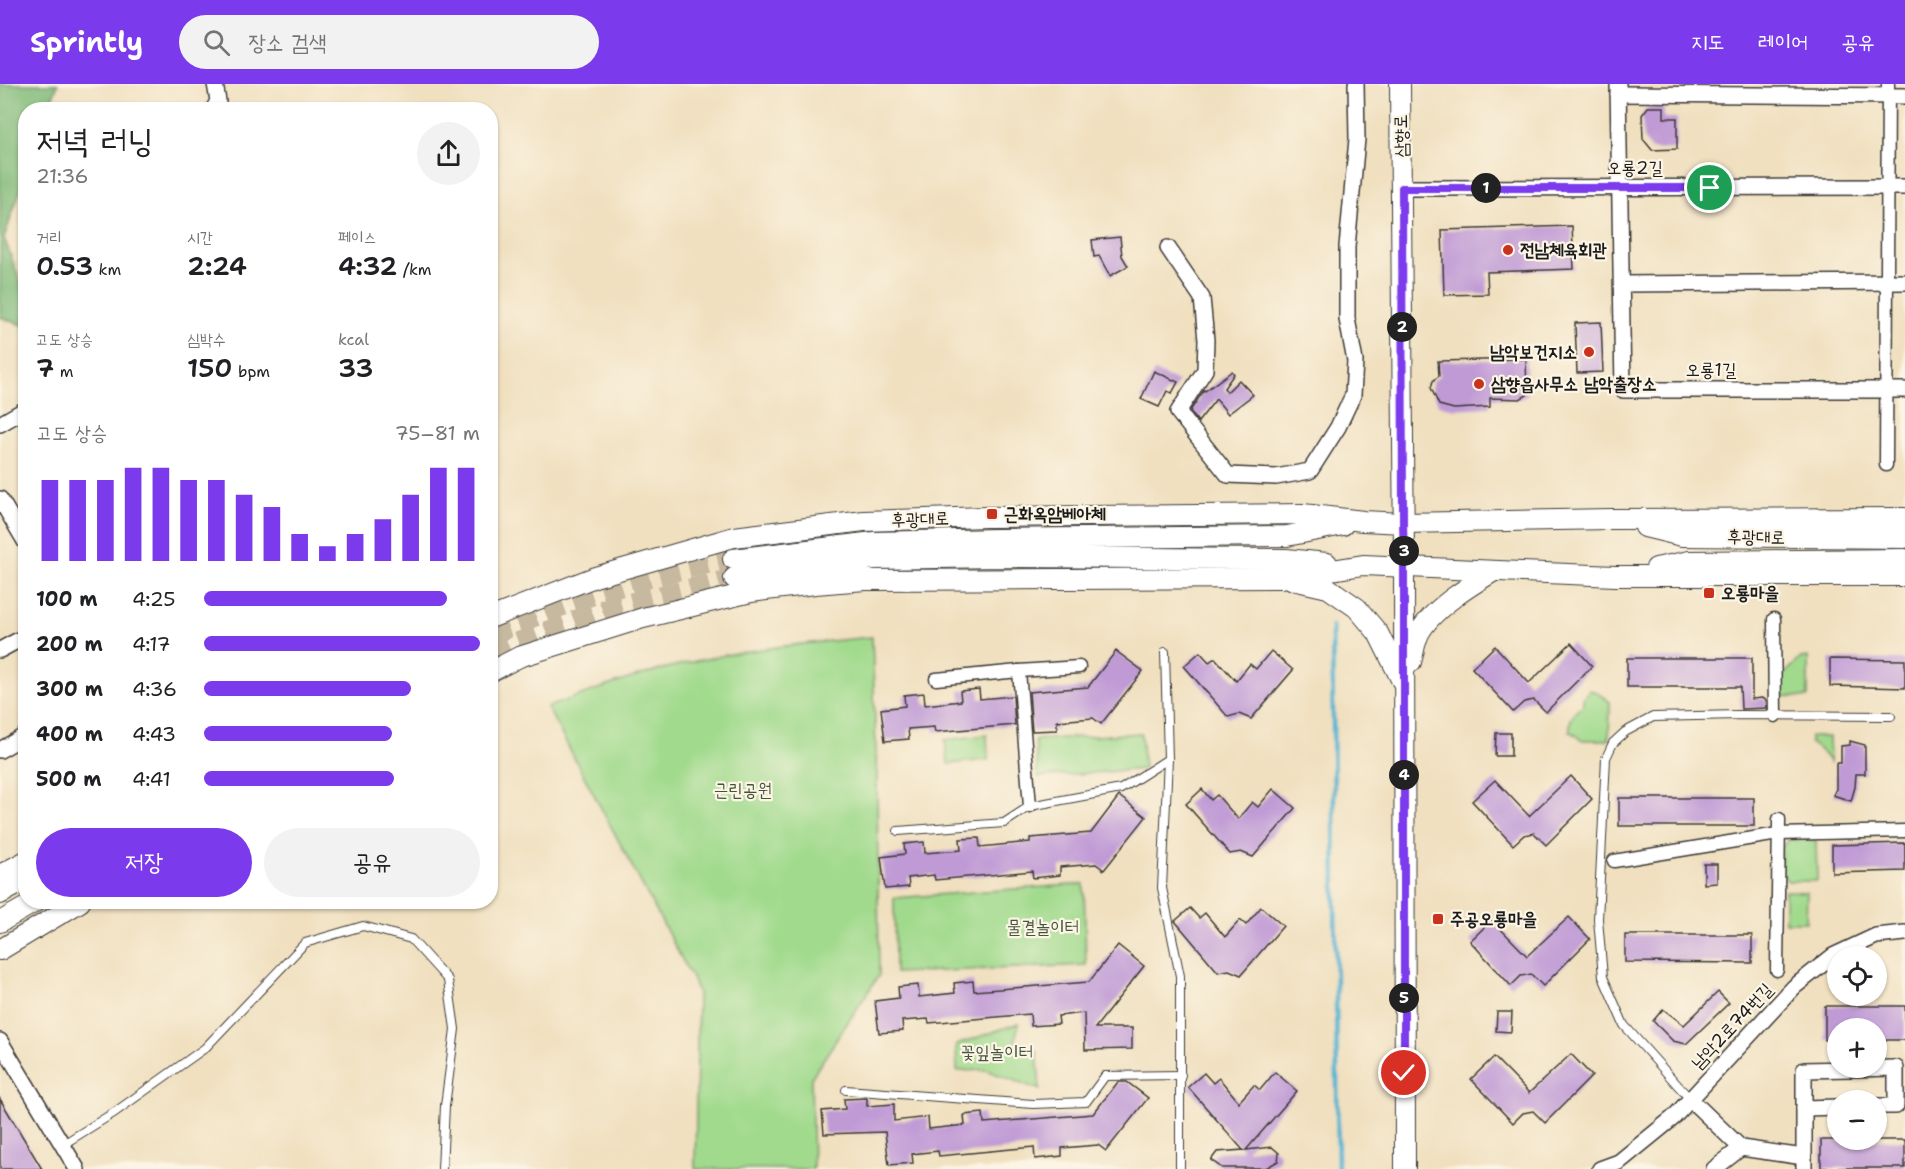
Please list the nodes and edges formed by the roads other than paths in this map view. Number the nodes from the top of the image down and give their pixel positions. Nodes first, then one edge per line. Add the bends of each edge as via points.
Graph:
1 (215, 84) edge
2 (1356, 84) edge
3 (1400, 84) edge
4 (1618, 89) edge
5 (1888, 90) edge
6 (1905, 96) edge
7 (217, 102) edge
8 (1887, 187) junction
9 (1905, 187) edge
10 (1402, 188) junction
11 (1621, 188) junction
12 (1168, 248) dead end
13 (1887, 282) junction
14 (1905, 282) edge
15 (1622, 284) junction
16 (1886, 390) junction
17 (1905, 390) edge
18 (18, 414) edge
19 (0, 424) edge
20 (1886, 465) dead end
21 (0, 499) edge
22 (1905, 518) edge
23 (1610, 519) junction
24 (1363, 521) junction
25 (1403, 523) junction
26 (18, 529) edge
27 (1905, 538) edge
28 (1404, 558) junction
29 (1905, 559) edge
30 (1363, 565) junction
31 (1494, 571) junction
32 (1615, 576) junction
33 (1905, 576) edge
34 (1282, 578) junction
35 (498, 615) edge
36 (1774, 619) dead end
37 (18, 640) edge
38 (0, 650) edge
39 (1165, 652) dead end
40 (1079, 667) dead end
41 (498, 668) edge
42 (1019, 671) junction
43 (936, 679) dead end
44 (1404, 685) junction
45 (1775, 716) junction
46 (1891, 717) dead end
47 (18, 740) edge
48 (0, 750) edge
49 (1168, 759) junction
50 (1030, 806) junction
51 (1779, 819) dead end
52 (898, 831) dead end
53 (1905, 831) edge
54 (1778, 834) junction
55 (1614, 861) dead end
56 (18, 865) edge
57 (0, 875) edge
58 (18, 884) edge
59 (0, 894) edge
60 (23, 909) edge
61 (68, 909) edge
62 (0, 922) edge
63 (1905, 933) edge
64 (0, 950) edge
65 (1777, 970) dead end
66 (0, 1041) edge
67 (1181, 1075) junction
68 (846, 1090) dead end
69 (1690, 1099) junction
70 (1887, 1106) edge
71 (1827, 1107) edge
72 (1804, 1108) junction
73 (62, 1146) junction
74 (1741, 1148) junction
75 (1804, 1163) edge
76 (77, 1169) edge
77 (442, 1169) edge
78 (1180, 1169) edge
79 (1405, 1169) edge
80 (1600, 1169) edge
81 (1714, 1169) edge

1 - 7 street
2 - 12 street via 1357,139 1347,247 1347,319 1355,361 1353,395 1310,471 1276,477 1228,475 1178,412 1204,370 1206,340 1202,298
3 - 10 street, 삼향로
4 - 5 street
4 - 11 street, 오룡1길
5 - 6 street
5 - 8 street
8 - 9 street, 오룡2길
8 - 11 street, 오룡2길
8 - 13 street
10 - 11 street, 오룡2길
10 - 25 street, 삼향로
11 - 15 street, 오룡1길
13 - 14 street
13 - 15 street
13 - 16 street
15 - 16 street, 오룡1길 via 1623,390
16 - 17 street, 오룡1길
16 - 20 street
18 - 19 street
21 - 26 street
22 - 23 street, 후광대로
23 - 25 street, 후광대로
23 - 27 street, 후광대로 via 1682,536
24 - 25 street, 후광대로
24 - 30 street, 후광대로 via 1287,536 874,542 734,568 978,557 1286,559
24 - 35 street, 후광대로 via 1303,514 864,521 734,537 595,577
25 - 28 street, 삼향로
28 - 30 street, 후광대로
28 - 31 street, 후광대로
28 - 44 street, 삼향로
29 - 32 street, 후광대로 via 1689,561
30 - 34 street, 후광대로
31 - 32 street, 후광대로
31 - 44 street via 1460,592 1420,631
32 - 33 street, 후광대로
34 - 41 street, 후광대로 via 865,580 815,584 751,592 643,618 519,657
34 - 44 street via 1328,588 1357,608 1378,633
36 - 45 street
37 - 38 street
39 - 49 lane
40 - 42 street
42 - 43 street
42 - 50 street
44 - 79 street, 삼향로
45 - 46 lane
45 - 69 lane via 1653,717 1624,732 1606,758 1598,920 1603,976 1623,1025
47 - 48 street
49 - 50 lane via 1121,789
49 - 67 lane via 1162,888 1180,976
50 - 52 lane via 1004,823
51 - 54 street
53 - 54 street
54 - 55 street
54 - 65 street
56 - 57 street
58 - 59 street
60 - 62 street
61 - 64 street
63 - 69 street, 남악2로74번길 via 1876,936 1833,956 1794,987
66 - 73 street
67 - 68 lane via 1106,1076 1086,1102 1033,1104
67 - 78 lane
69 - 74 street
69 - 80 street, 남악2로74번길 via 1619,1162
70 - 72 street via 1896,1106 1896,1068 1804,1070
71 - 72 street
72 - 75 street
73 - 76 street
73 - 77 lane via 206,1048 305,943 363,926 411,939 448,980 455,1029
74 - 75 street
74 - 81 street

